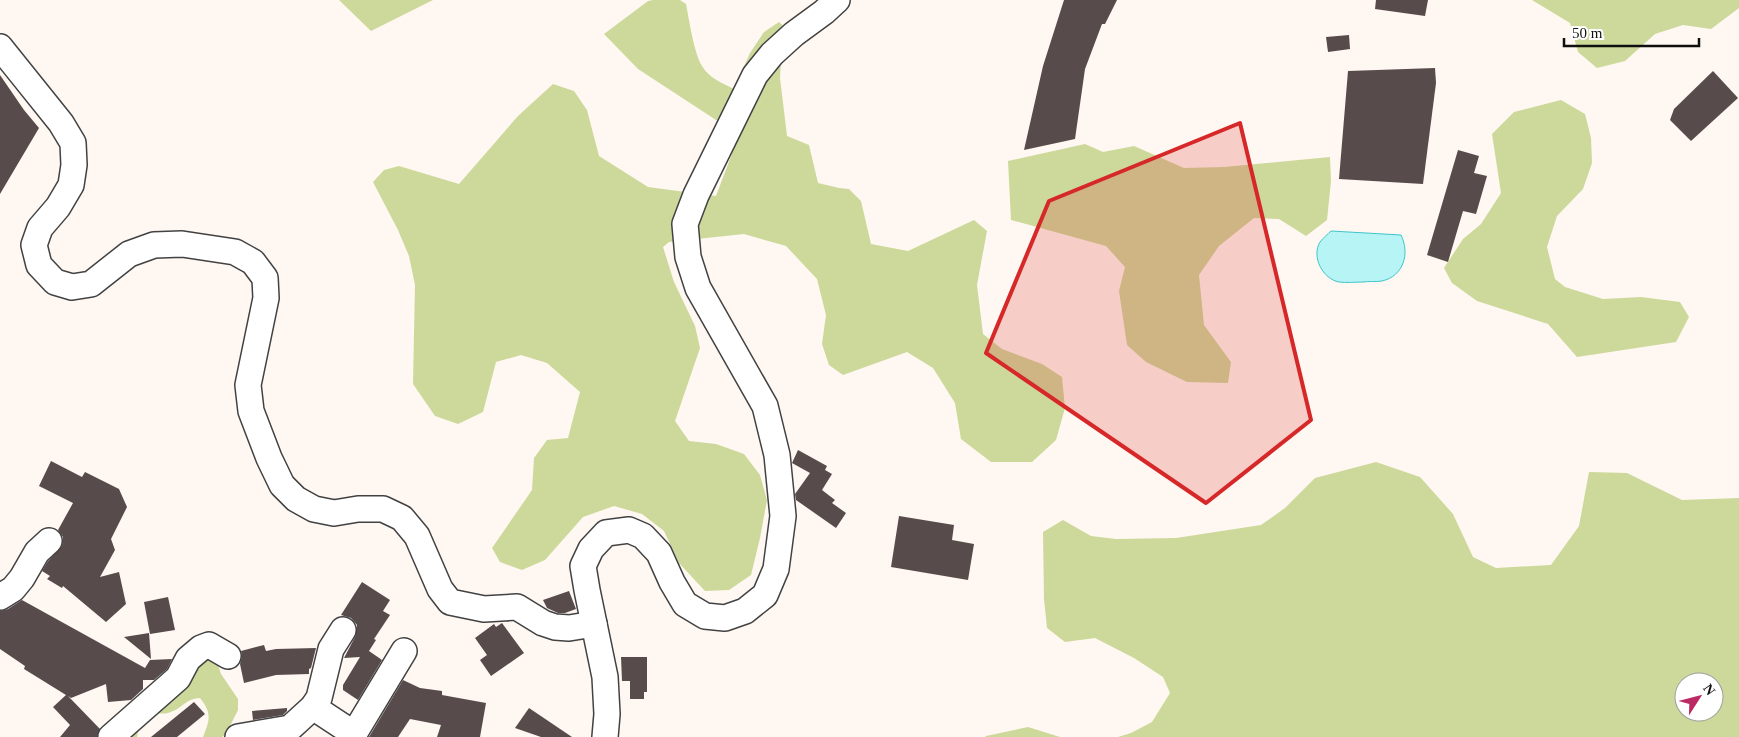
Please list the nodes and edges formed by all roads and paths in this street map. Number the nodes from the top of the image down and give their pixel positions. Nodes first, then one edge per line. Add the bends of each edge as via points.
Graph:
1 (837, 0) edge
2 (0, 48) edge
3 (49, 541) dead end
4 (0, 597) edge
5 (594, 624) junction
6 (343, 630) dead end
7 (404, 650) dead end
8 (228, 656) dead end
9 (313, 707) junction
10 (111, 737) edge
11 (238, 737) edge
12 (605, 737) edge

1 - 5 street via 772,54 755,75 696,195 686,224 688,257 698,288 765,406 777,454 783,516 776,569 765,595 745,611 725,618 705,616 685,604 659,553 643,536 629,530 606,533 591,549 583,566
2 - 5 street via 61,123 73,143 71,185 40,228 34,245 39,265 55,282 72,287 91,284 129,254 154,245 182,244 235,252 254,262 265,278 266,298 248,385 251,411 282,485 296,499 314,509 334,513 384,509 402,518 417,536 440,589 450,602 484,609 517,607 542,624 555,627
3 - 4 street via 37,552 13,589
5 - 12 street via 605,677
6 - 9 street via 331,648 319,698
7 - 9 street via 354,734
8 - 10 street via 209,645 202,648 188,660 178,678
9 - 11 street via 290,728

